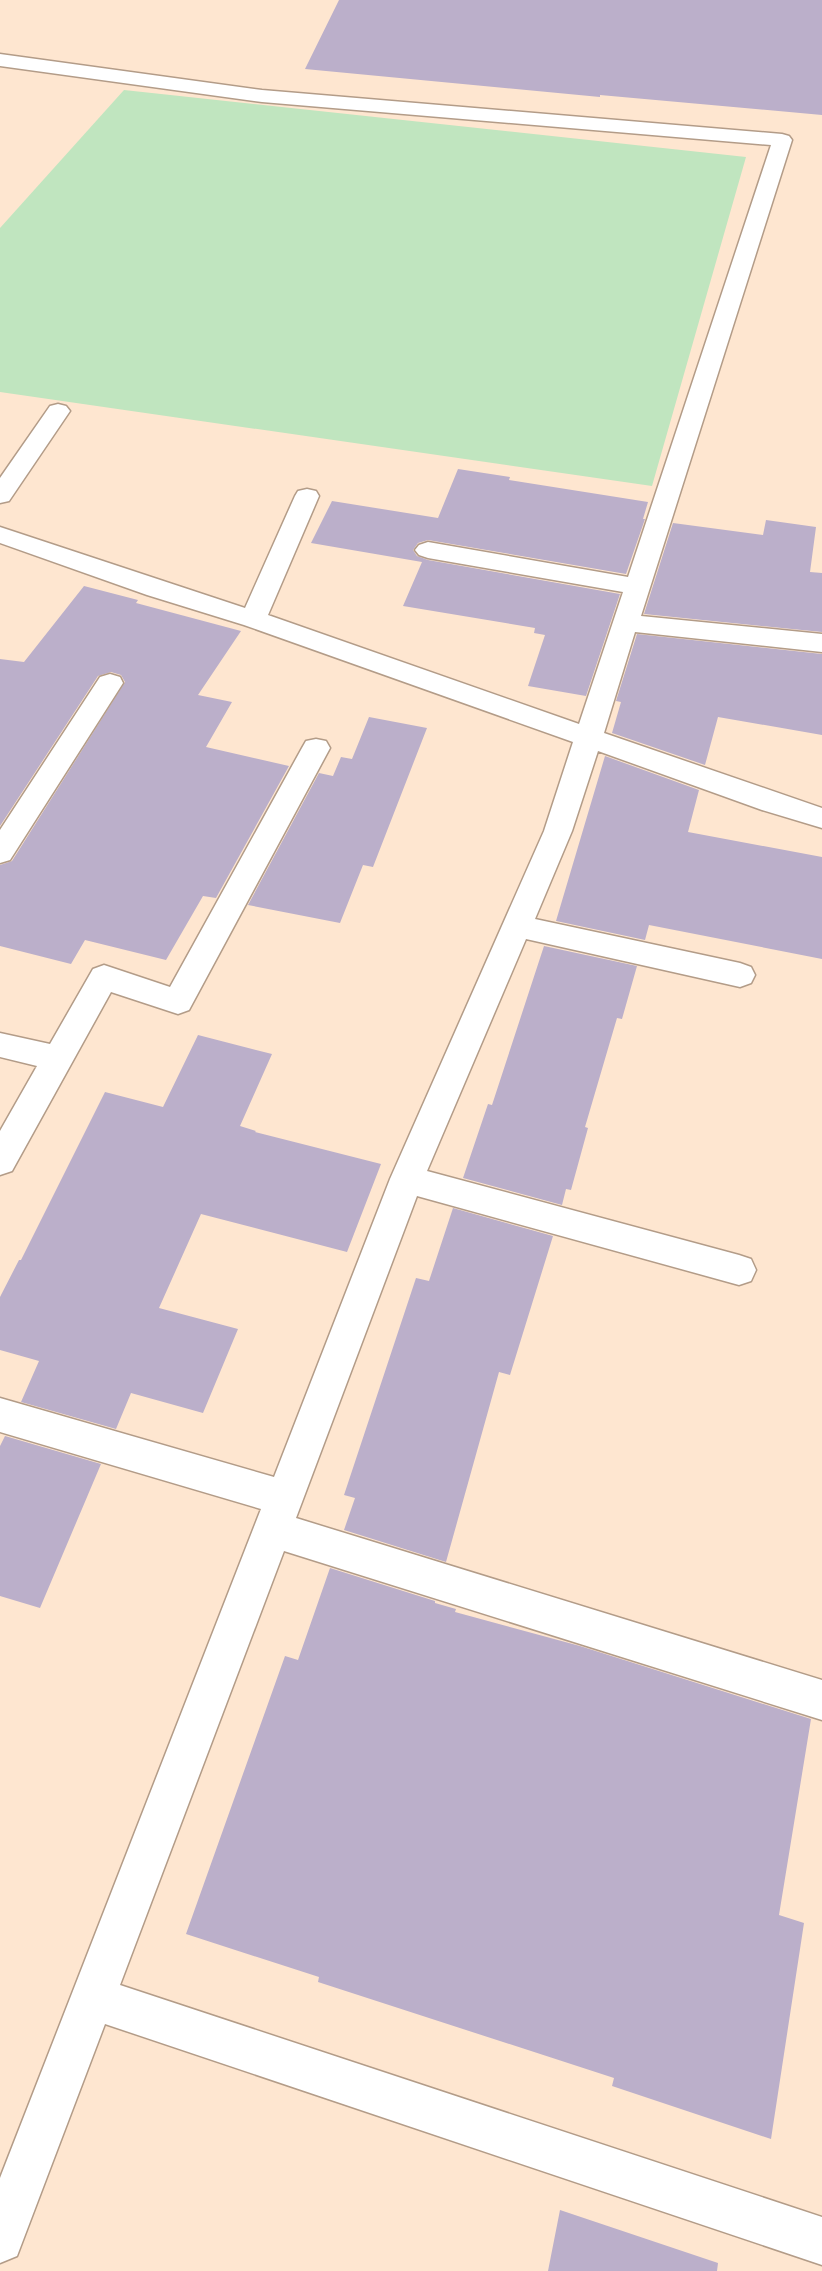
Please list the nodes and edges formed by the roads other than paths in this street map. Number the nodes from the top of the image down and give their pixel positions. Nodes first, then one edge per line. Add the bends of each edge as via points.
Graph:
1 (0, 60) edge
2 (58, 411) dead end
3 (0, 496) edge
4 (307, 496) dead end
5 (0, 535) edge
6 (428, 550) dead end
7 (636, 586) junction
8 (253, 619) junction
9 (624, 623) junction
10 (822, 643) edge
11 (110, 683) dead end
12 (588, 738) junction
13 (316, 748) dead end
14 (822, 819) edge
15 (0, 853) edge
16 (518, 926) junction
17 (740, 975) dead end
18 (0, 1045) edge
19 (58, 1059) junction
20 (0, 1161) edge
21 (407, 1179) junction
22 (739, 1270) dead end
23 (0, 1415) edge
24 (278, 1513) junction
25 (822, 1700) edge
26 (93, 1998) junction
27 (0, 2239) edge
28 (822, 2241) edge

1 - 7 street via 262,96 782,140
2 - 3 street
4 - 8 street
5 - 8 street
6 - 7 street
7 - 9 street
8 - 12 street
9 - 10 street
9 - 12 street
11 - 15 street
12 - 14 street
12 - 16 street via 558,831
13 - 19 street via 178,1002 104,977
16 - 17 street
16 - 21 street
18 - 19 street
19 - 20 street
21 - 22 street
21 - 24 street
23 - 24 street
24 - 25 street
24 - 26 street
26 - 27 street
26 - 28 street

